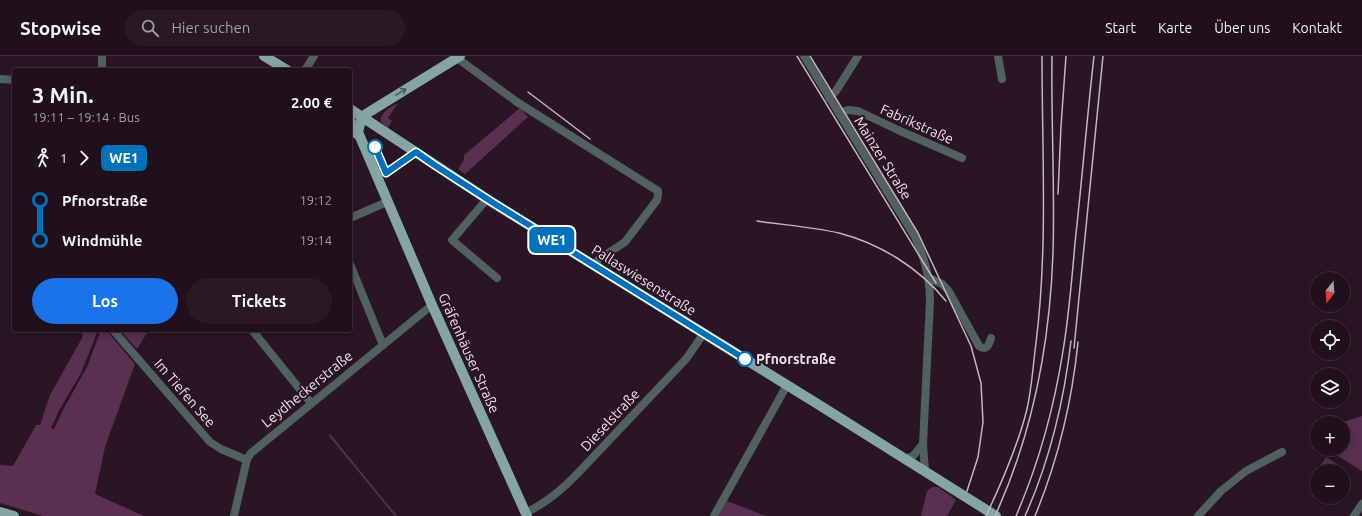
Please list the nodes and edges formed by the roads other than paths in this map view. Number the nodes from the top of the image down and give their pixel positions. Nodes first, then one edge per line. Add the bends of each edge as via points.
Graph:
1 (102, 56) edge
2 (264, 56) edge
3 (314, 56) edge
4 (804, 56) edge
5 (858, 56) edge
6 (998, 56) edge
7 (458, 57) edge
8 (102, 68) edge
9 (284, 68) edge
10 (306, 68) edge
11 (1002, 79) dead end
12 (0, 80) edge
13 (12, 80) edge
14 (829, 98) junction
15 (352, 110) edge
16 (839, 113) junction
17 (362, 117) junction
18 (352, 126) edge
19 (358, 135) junction
20 (962, 158) dead end
21 (487, 199) junction
22 (388, 202) junction
23 (352, 217) edge
24 (594, 266) junction
25 (352, 269) edge
26 (497, 278) dead end
27 (929, 278) junction
28 (432, 305) junction
29 (115, 332) edge
30 (254, 332) edge
31 (704, 333) junction
32 (991, 338) dead end
33 (383, 345) junction
34 (787, 385) junction
35 (311, 403) junction
36 (923, 444) junction
37 (1282, 452) dead end
38 (905, 459) junction
39 (247, 460) junction
40 (925, 471) junction
41 (1362, 504) edge
42 (0, 512) edge
43 (526, 514) edge
44 (14, 516) edge
45 (234, 516) edge
46 (714, 516) edge
47 (996, 516) edge
48 (1198, 516) edge
49 (1354, 516) edge

1 - 8 street
2 - 9 main road
3 - 10 street
4 - 14 street, Mainzer Straße
5 - 14 street via 836,92
6 - 11 street
17 -> 7 main road
7 - 24 street via 517,102 658,191 657,200 624,242
12 - 13 street
14 - 16 street, Mainzer Straße
15 - 17 main road, Pallaswiesenstraße
16 - 20 street, Fabrikstraße via 848,110 858,112
16 - 27 street, Mainzer Straße via 915,237 924,256
17 - 19 main road
17 - 21 main road, Pallaswiesenstraße
18 - 19 main road, Gräfenhäuser Straße
19 - 22 main road, Gräfenhäuser Straße
21 - 24 main road, Pallaswiesenstraße
21 - 26 street via 452,240
22 - 23 street
22 - 28 main road, Gräfenhäuser Straße
24 - 31 main road, Pallaswiesenstraße
25 - 33 street
27 - 32 street via 948,290 978,345 988,347
27 - 36 street, Mainzer Straße via 930,312
28 - 33 street, Leydheckerstraße
28 - 43 main road, Gräfenhäuser Straße
29 - 39 street, Im Tiefen See via 210,442
30 - 35 street
31 - 34 main road, Pallaswiesenstraße
31 - 43 street, Dieselstraße via 686,359 574,478 543,504
33 - 35 street, Leydheckerstraße
34 - 38 main road, Pallaswiesenstraße
34 - 46 street
35 - 39 street, Leydheckerstraße via 256,448
36 - 38 street via 913,456
36 - 40 street, Mainzer Straße
37 - 48 street via 1246,471 1221,491
38 - 40 main road, Pallaswiesenstraße
39 - 45 street, Leydheckerstraße
40 - 47 main road
41 - 49 street
42 - 44 main road

